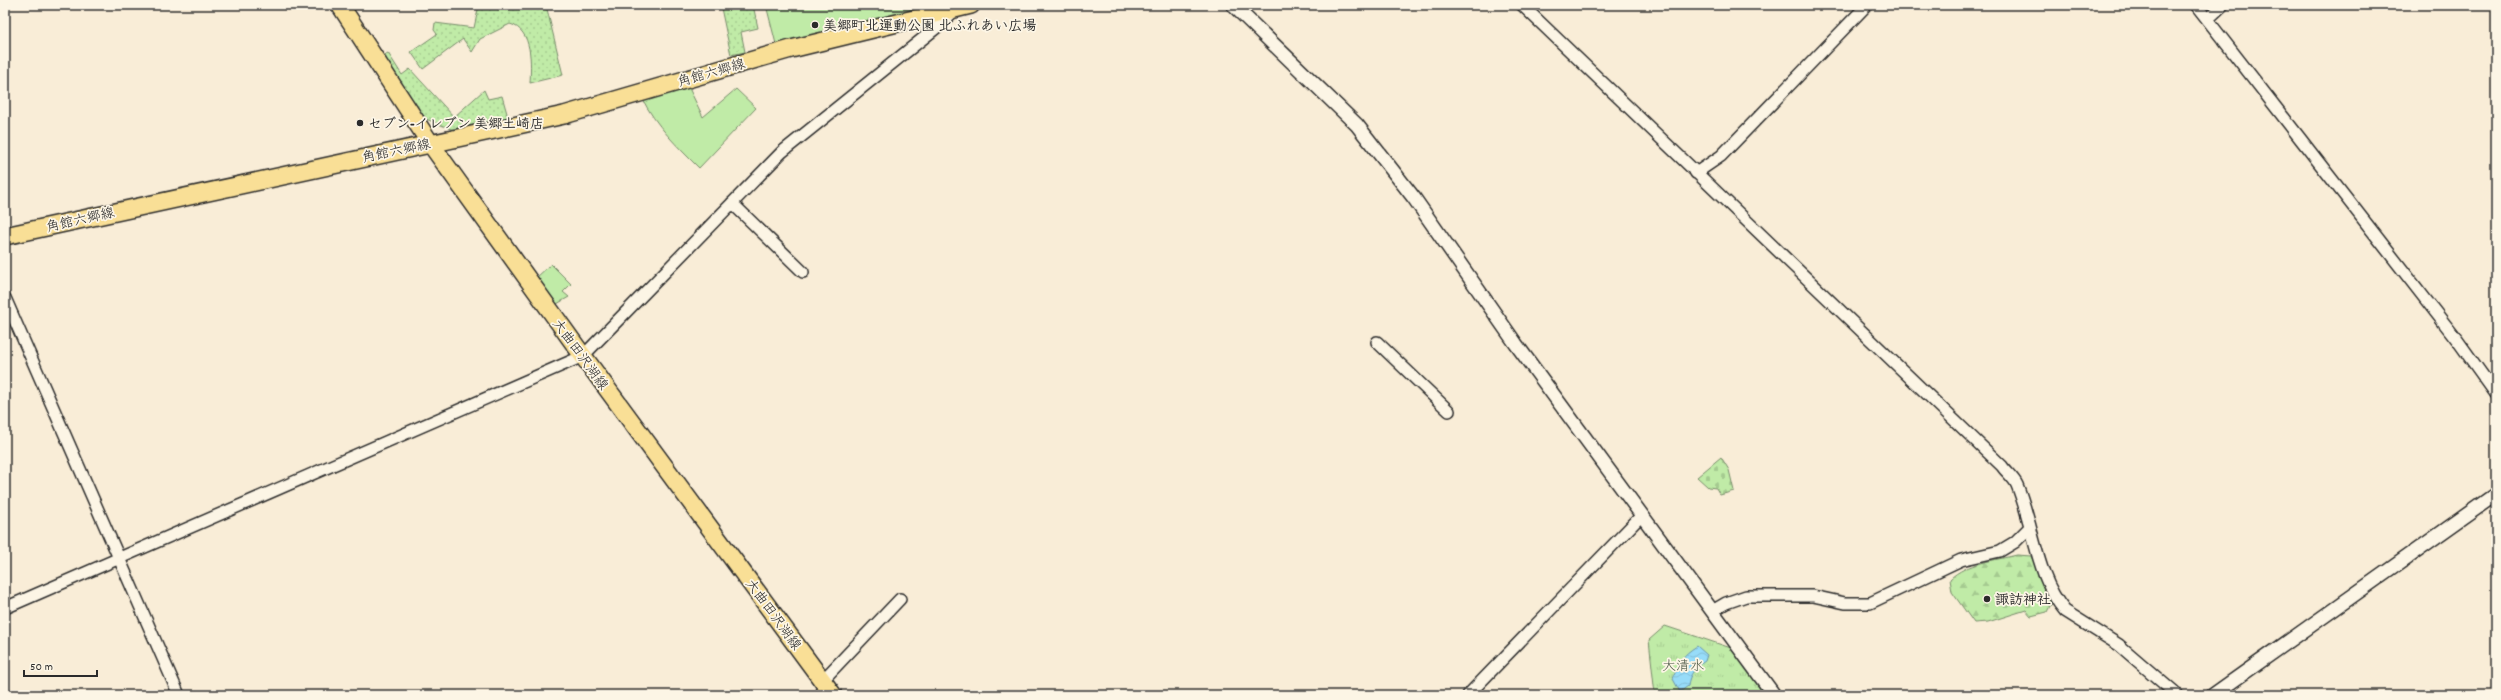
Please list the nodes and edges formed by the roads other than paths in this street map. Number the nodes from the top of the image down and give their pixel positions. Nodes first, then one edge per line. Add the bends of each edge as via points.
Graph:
1 (340, 5) edge
2 (1233, 5) edge
3 (1522, 5) edge
4 (1867, 5) edge
5 (2196, 5) edge
6 (2223, 5) edge
7 (964, 7) edge
8 (2208, 18) junction
9 (430, 143) junction
10 (1696, 173) junction
11 (732, 202) junction
12 (5, 236) edge
13 (803, 272) dead end
14 (5, 298) edge
15 (1377, 342) dead end
16 (582, 356) junction
17 (2496, 394) edge
18 (1449, 411) dead end
19 (2496, 494) edge
20 (1641, 516) junction
21 (2030, 527) junction
22 (119, 557) junction
23 (900, 599) dead end
24 (5, 608) edge
25 (1714, 610) junction
26 (822, 681) junction
27 (179, 695) edge
28 (833, 695) edge
29 (1468, 695) edge
30 (1774, 695) edge
31 (2177, 695) edge
32 (2214, 695) edge

1 - 9 main road, 大曲田沢湖線
2 - 20 street via 1357,125 1446,242
3 - 10 street
4 - 10 street via 1721,156
5 - 8 street
6 - 8 street
7 - 9 main road, 角館六郷線 via 791,49 564,115
7 - 11 street via 782,152
8 - 17 street via 2458,341
9 - 12 main road, 角館六郷線
9 - 16 main road, 大曲田沢湖線
10 - 21 street via 2002,466 2016,484
11 - 13 street
11 - 16 street
14 - 22 street
15 - 18 street
16 - 22 street
16 - 26 main road, 大曲田沢湖線
19 - 32 street
20 - 25 street
20 - 29 street
21 - 25 street via 2015,542 2000,551 1961,560 1870,603 1845,604 1813,596 1746,596
21 - 31 street via 2057,602 2066,611 2119,645
22 - 24 street
22 - 27 street
23 - 26 street
25 - 30 street
26 - 28 main road, 大曲田沢湖線

